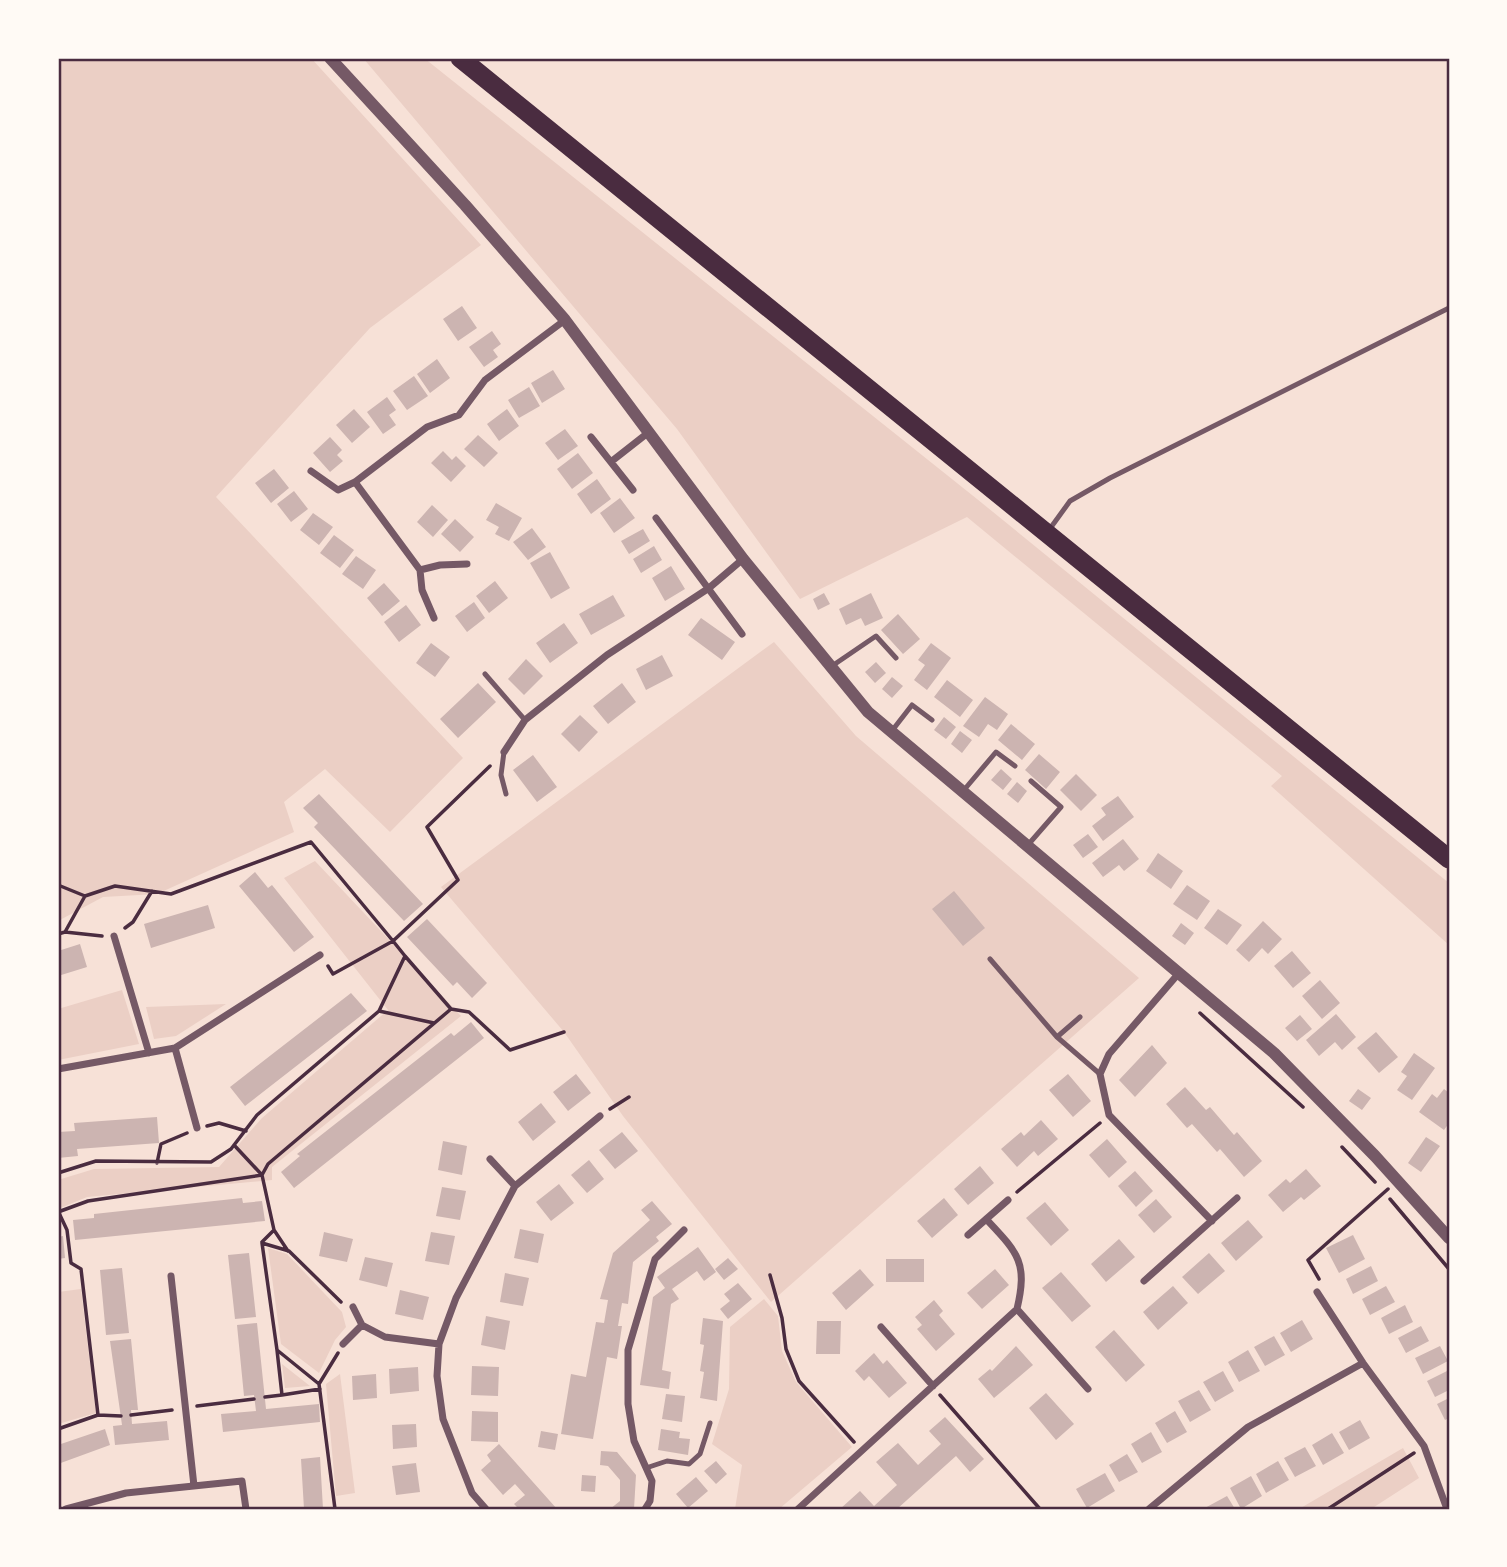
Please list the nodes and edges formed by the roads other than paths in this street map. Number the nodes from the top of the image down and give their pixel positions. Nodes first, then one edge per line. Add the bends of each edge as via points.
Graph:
1 (330, 58) edge
2 (460, 58) edge
3 (1449, 309) edge
4 (565, 320) junction
5 (650, 431) junction
6 (591, 437) dead end
7 (612, 461) junction
8 (311, 471) dead end
9 (355, 482) junction
10 (633, 490) dead end
11 (656, 518) dead end
12 (1047, 532) junction
13 (743, 559) junction
14 (467, 564) dead end
15 (420, 570) junction
16 (709, 588) junction
17 (434, 618) dead end
18 (742, 635) dead end
19 (896, 658) dead end
20 (829, 668) junction
21 (485, 674) dead end
22 (524, 720) junction
23 (932, 720) dead end
24 (891, 732) junction
25 (504, 752) joint
26 (1015, 766) dead end
27 (1031, 781) dead end
28 (962, 793) junction
29 (506, 794) dead end
30 (1027, 846) junction
31 (1449, 859) edge
32 (114, 936) dead end
33 (320, 955) road end
34 (990, 959) dead end
35 (1180, 973) junction
36 (1080, 1017) dead end
37 (1057, 1037) junction
38 (175, 1048) junction
39 (149, 1054) junction
40 (58, 1069) edge
41 (1100, 1074) junction
42 (600, 1116) road end
43 (197, 1128) dead end
44 (490, 1159) dead end
45 (515, 1186) junction
46 (1237, 1198) dead end
47 (1007, 1200) road end
48 (986, 1219) junction
49 (1212, 1220) junction
50 (684, 1230) dead end
51 (968, 1235) dead end
52 (1449, 1238) edge
53 (171, 1276) dead end
54 (1144, 1280) dead end
55 (1317, 1292) road end
56 (353, 1307) road end
57 (1017, 1309) junction
58 (362, 1325) junction
59 (881, 1327) dead end
60 (343, 1344) road end
61 (439, 1344) junction
62 (1363, 1363) junction
63 (933, 1386) junction
64 (1088, 1390) dead end
65 (710, 1423) dead end
66 (646, 1468) junction
67 (194, 1486) junction
68 (66, 1509) edge
69 (246, 1509) edge
70 (486, 1509) edge
71 (645, 1509) edge
72 (800, 1509) edge
73 (1149, 1509) edge
74 (1447, 1509) edge

1 - 4 street
2 - 12 highway
3 - 12 lane via 1070,500
4 - 5 street
4 - 9 street via 485,380 459,415 427,427
5 - 7 street
5 - 13 street
6 - 7 street
7 - 10 street
8 - 9 street via 338,489
9 - 15 street
11 - 16 street
12 - 31 highway
13 - 16 street
13 - 20 street
14 - 15 street
15 - 17 street via 422,590
16 - 18 street
16 - 22 street via 607,655
19 - 20 lane via 876,636
20 - 24 street
21 - 22 lane
22 - 25 street
23 - 24 lane via 912,705
24 - 28 street
25 - 29 lane via 501,775
26 - 28 lane via 996,752
27 - 30 lane via 1061,807
28 - 30 street
30 - 35 street
32 - 39 street
33 - 38 street
34 - 37 lane
35 - 41 street via 1109,1054
35 - 52 street via 1274,1053
36 - 37 lane
37 - 41 lane
38 - 39 street
38 - 43 street
39 - 40 street
41 - 49 street via 1109,1115
42 - 45 street
44 - 45 street
45 - 61 street via 456,1298
46 - 49 street
47 - 48 street
48 - 51 street
48 - 57 street via 1013,1248 1024,1278
49 - 54 street
50 - 66 street via 655,1259 628,1350 628,1404 634,1441
53 - 67 street
55 - 62 street
56 - 58 street
57 - 63 street
57 - 64 street
58 - 60 street
58 - 61 street via 385,1337
59 - 63 street
61 - 70 street via 443,1419 472,1493
62 - 73 street via 1248,1427
62 - 74 street via 1424,1446
63 - 72 street
65 - 66 lane via 700,1454 690,1464 667,1461
66 - 71 street via 652,1481
67 - 68 street via 126,1493
67 - 69 street via 242,1481

